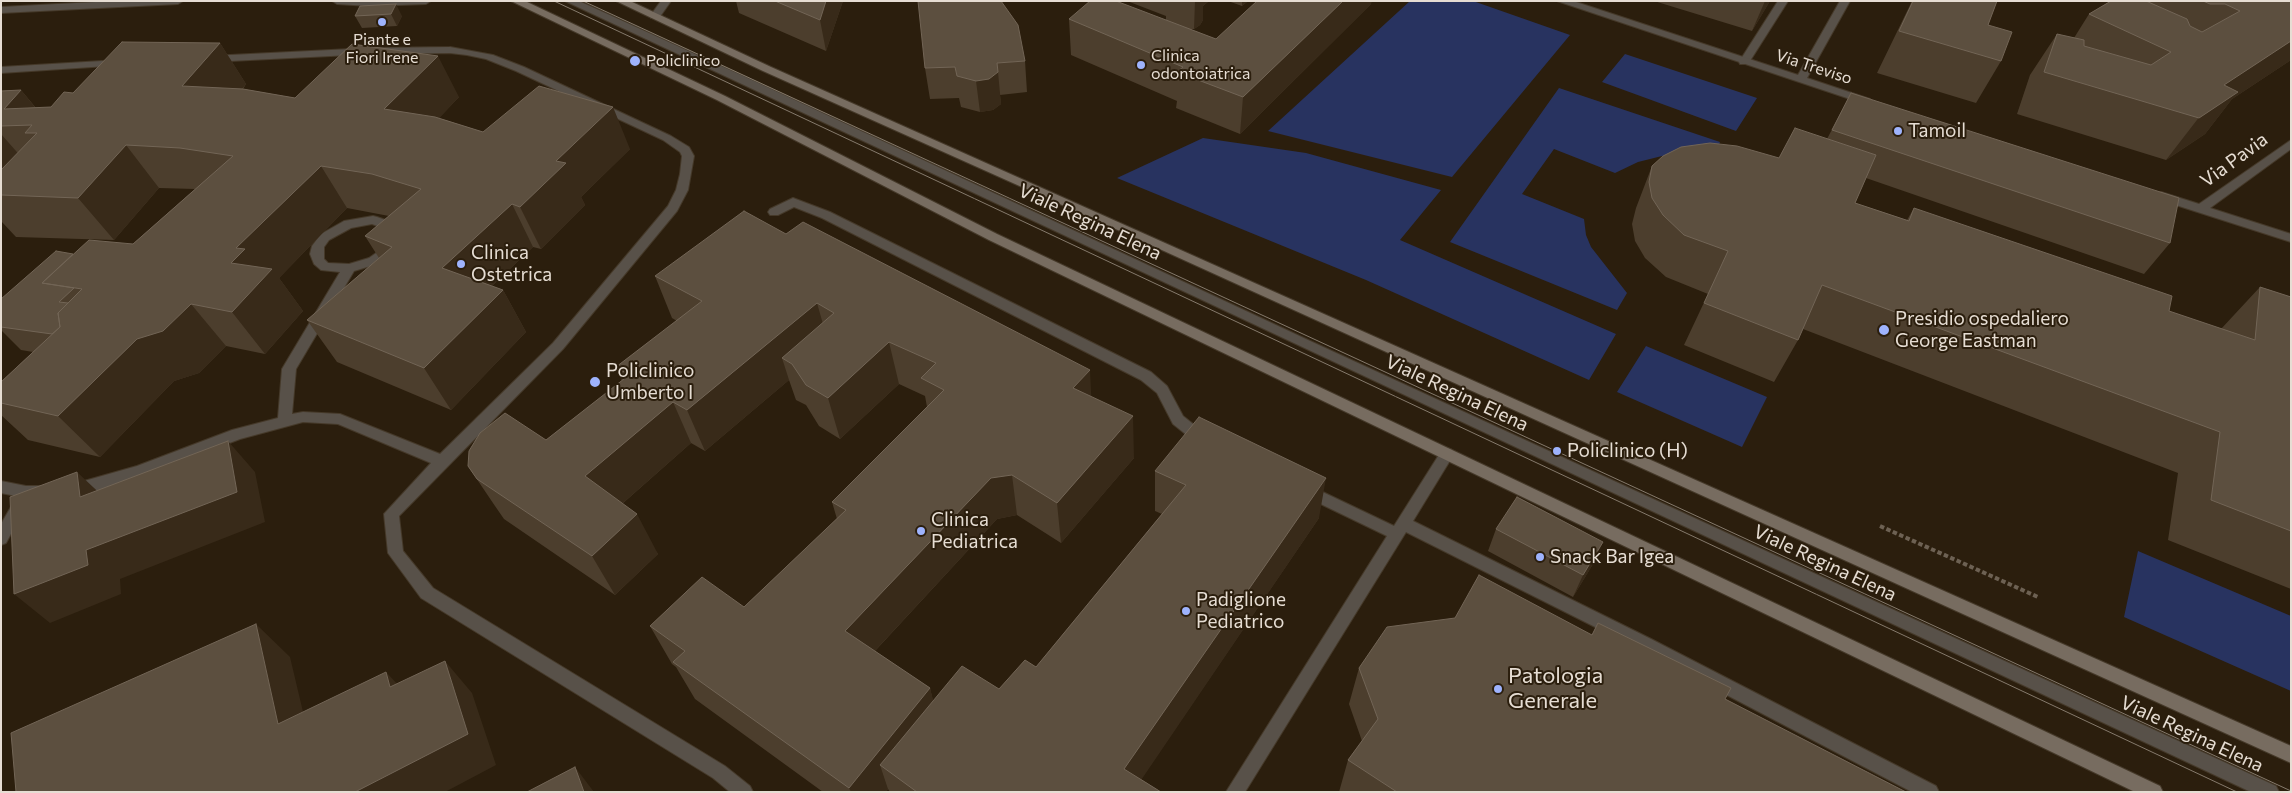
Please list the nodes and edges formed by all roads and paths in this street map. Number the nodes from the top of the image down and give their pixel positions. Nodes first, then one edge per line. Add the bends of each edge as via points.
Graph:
1 (178, 1) edge
2 (336, 1) edge
3 (426, 1) edge
4 (516, 1) edge
5 (570, 1) edge
6 (620, 1) edge
7 (666, 1) edge
8 (1562, 1) edge
9 (1783, 1) edge
10 (1845, 1) edge
11 (368, 2) edge
12 (1, 10) edge
13 (655, 16) junction
14 (200, 59) edge
15 (1744, 62) junction
16 (131, 63) edge
17 (1, 70) edge
18 (1801, 80) junction
19 (1877, 105) edge
20 (2291, 142) edge
21 (2152, 194) edge
22 (2200, 209) junction
23 (774, 212) dead end
24 (2291, 238) edge
25 (349, 268) junction
26 (285, 422) junction
27 (1215, 446) edge
28 (1447, 454) junction
29 (442, 461) junction
30 (1293, 484) edge
31 (1, 487) edge
32 (26, 492) junction
33 (1880, 526) dead end
34 (1400, 528) junction
35 (1, 539) edge
36 (2038, 597) dead end
37 (2291, 755) edge
38 (744, 792) edge
39 (1234, 792) edge
40 (1930, 792) edge
41 (2154, 792) edge
42 (2270, 792) edge

1 - 12 street
2 - 11 street
3 - 11 street
4 - 28 main road via 730,103 993,236
5 - 42 street, Viale Regina Elena
6 - 13 main road
7 - 13 street
8 - 15 street, Via Treviso
9 - 15 street
10 - 18 street
13 - 37 main road, Viale Regina Elena
14 - 29 street via 371,50 466,52 520,69 667,138 684,150 688,163 686,174 673,208 558,346
15 - 18 street, Via Treviso
16 - 17 street
18 - 19 street, Via Treviso
20 - 22 street, Via Pavia
21 - 22 street
22 - 24 street
23 - 27 street via 793,202 826,215 1146,376 1162,390 1178,420 1198,438
25 - 25 street via 325,266 318,261 318,246 325,237 336,229 362,221 373,220 390,226 394,239 383,254 361,266
25 - 26 street via 289,369 284,400
26 - 29 street via 303,417 340,419
26 - 32 street via 236,434 141,471 92,486 57,492
28 - 34 street
28 - 41 main road
29 - 38 street via 391,514 396,553 427,593 719,772
30 - 34 street
31 - 32 street
32 - 35 street
33 - 36 path
34 - 39 street
34 - 40 street via 1654,648

